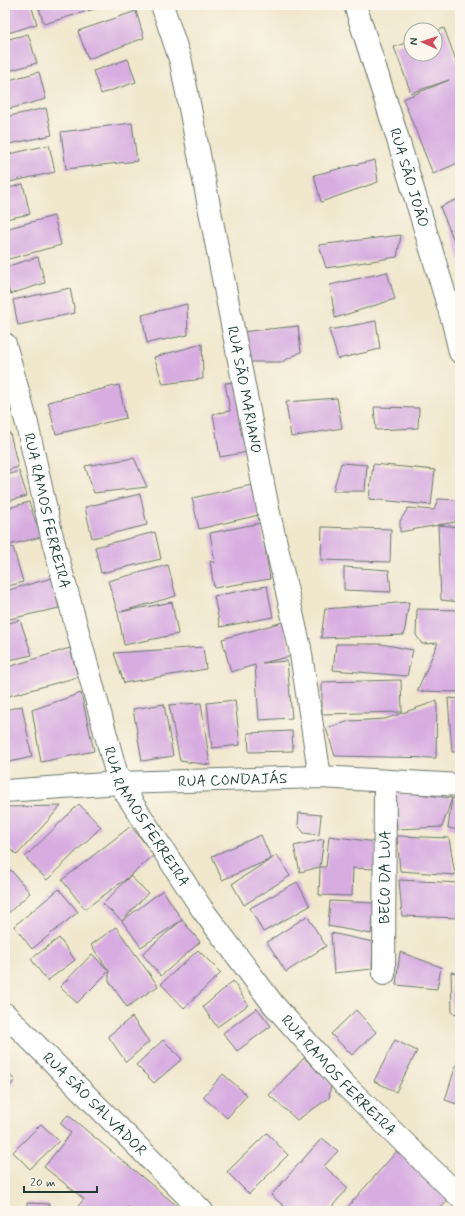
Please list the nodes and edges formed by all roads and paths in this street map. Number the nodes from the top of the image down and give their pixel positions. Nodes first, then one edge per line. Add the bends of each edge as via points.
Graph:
1 (162, 5) edge
2 (355, 5) edge
3 (5, 344) edge
4 (460, 352) edge
5 (320, 777) junction
6 (385, 781) junction
7 (119, 783) junction
8 (460, 785) edge
9 (5, 790) edge
10 (384, 974) dead end
11 (5, 1014) edge
12 (460, 1197) edge
13 (202, 1211) edge

1 - 5 street, RUA SÃO MARIANO via 181,62 268,509 300,648
2 - 4 street, RUA SÃO JOÃO via 396,133
3 - 7 street, RUA RAMOS FERREIRA via 27,424 52,537
5 - 6 street, RUA CONDAJÁS
5 - 7 street, RUA CONDAJÁS
6 - 8 street, RUA CONDAJÁS
6 - 10 street, BECO DA LUA
7 - 9 street, RUA CONDAJÁS
7 - 12 street, RUA RAMOS FERREIRA via 202,910 273,1004 344,1084
11 - 13 street, RUA SÃO SALVADOR

